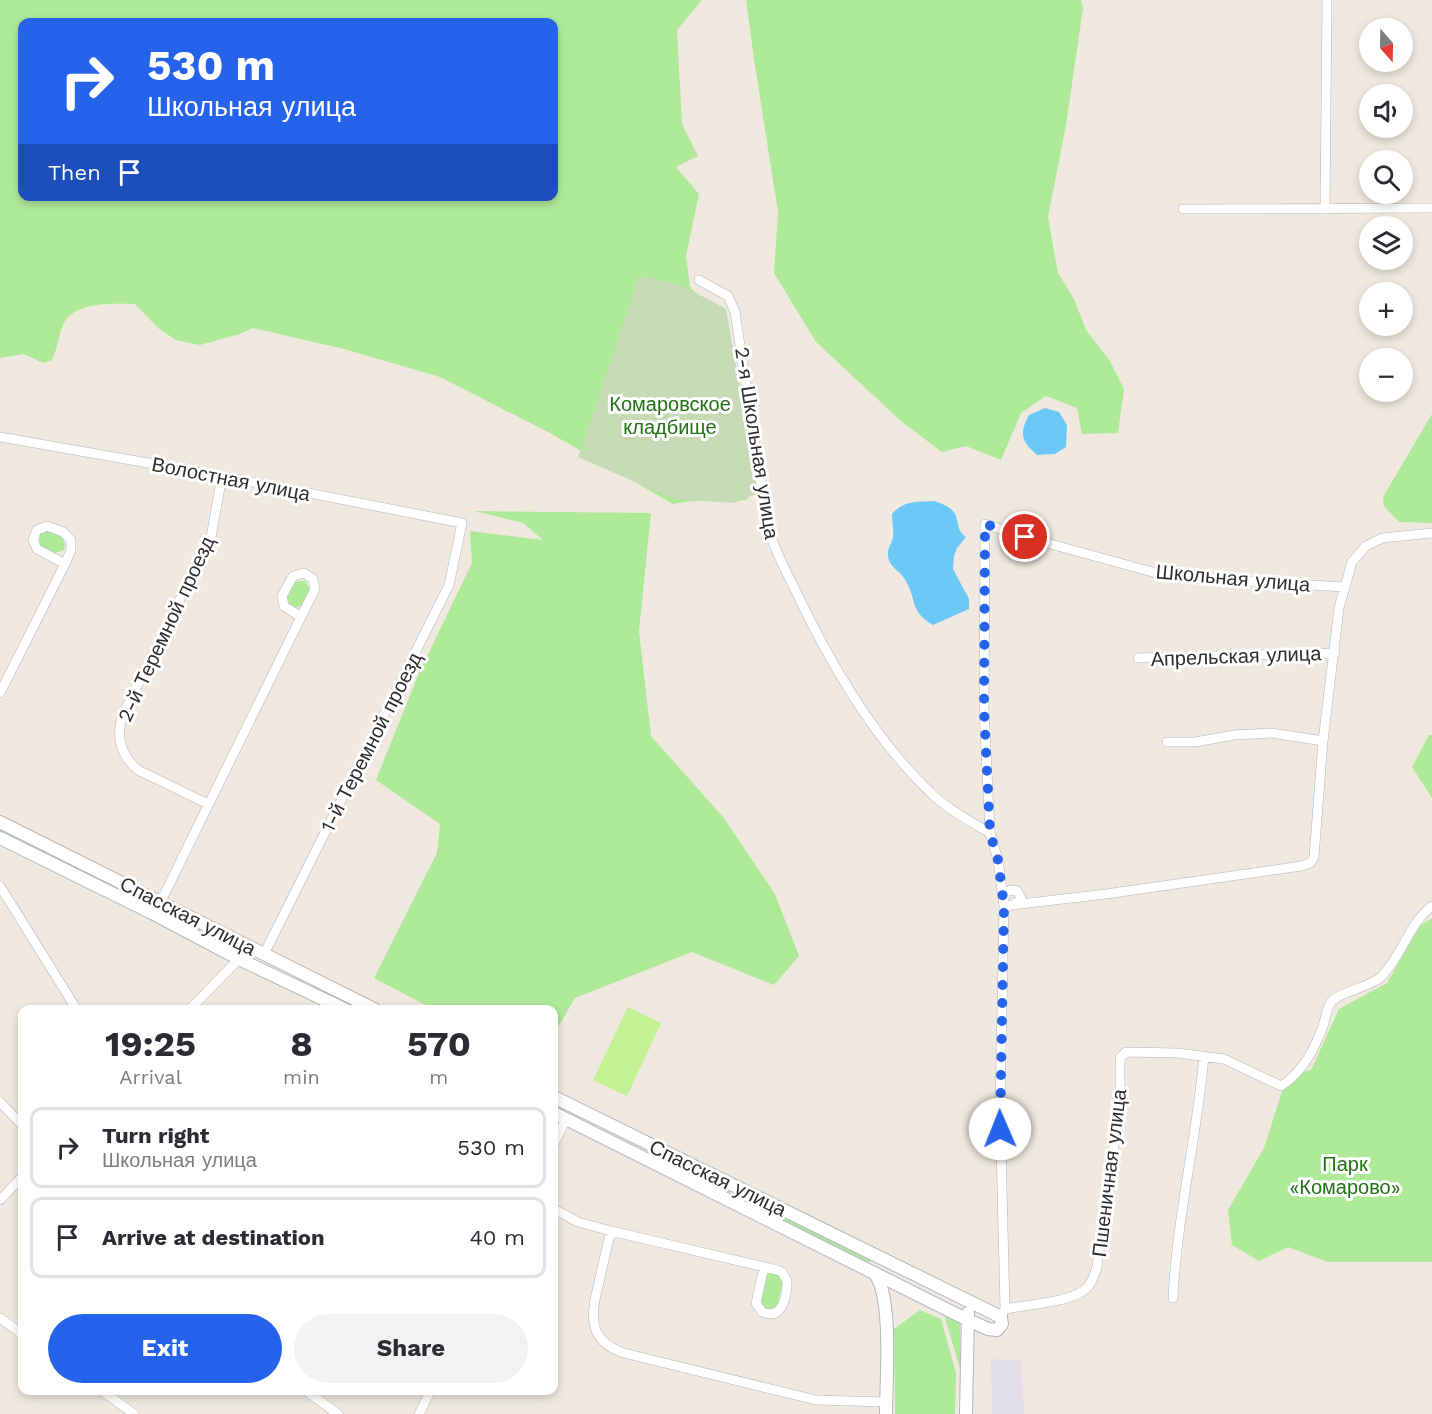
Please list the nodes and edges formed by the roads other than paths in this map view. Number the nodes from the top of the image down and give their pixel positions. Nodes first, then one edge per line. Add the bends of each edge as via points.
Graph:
1 (1327, 0) edge
2 (1432, 208) edge
3 (1183, 209) dead end
4 (1325, 209) junction
5 (699, 280) dead end
6 (0, 437) edge
7 (222, 476) junction
8 (462, 523) joint
9 (1432, 533) edge
10 (65, 564) junction
11 (1344, 586) junction
12 (301, 617) junction
13 (1335, 653) junction
14 (1138, 658) dead end
15 (0, 693) edge
16 (1323, 741) junction
17 (1167, 742) dead end
18 (208, 804) junction
19 (0, 822) edge
20 (990, 833) junction
21 (0, 838) edge
22 (0, 885) edge
23 (161, 901) junction
24 (1004, 904) junction
25 (1014, 904) junction
26 (1432, 906) edge
27 (264, 954) junction
28 (239, 958) junction
29 (74, 1005) edge
30 (194, 1005) edge
31 (336, 1005) edge
32 (366, 1005) edge
33 (1204, 1056) junction
34 (558, 1099) edge
35 (0, 1102) edge
36 (558, 1115) edge
37 (566, 1119) junction
38 (18, 1121) edge
39 (558, 1136) edge
40 (666, 1152) junction
41 (659, 1166) junction
42 (18, 1182) edge
43 (0, 1200) edge
44 (558, 1211) edge
45 (611, 1231) junction
46 (882, 1259) junction
47 (764, 1267) junction
48 (875, 1274) junction
49 (1173, 1298) dead end
50 (968, 1301) junction
51 (1003, 1313) junction
52 (0, 1318) edge
53 (968, 1320) junction
54 (18, 1331) edge
55 (108, 1395) edge
56 (313, 1395) edge
57 (429, 1395) edge
58 (886, 1408) edge
59 (134, 1414) edge
60 (338, 1414) edge
61 (421, 1414) edge
62 (966, 1414) edge

1 - 4 street
2 - 4 street
3 - 4 street
5 - 20 street, 2-я Школьная улица via 728,296 735,312 767,525 773,546 818,637 884,741 930,793
6 - 7 street, Волостная улица
7 - 8 street, Волостная улица
7 - 18 street, 2-й Теремной проезд via 211,537 124,712 119,736 123,752 138,770
8 - 27 street, 1-й Теремной проезд via 449,585
9 - 11 street via 1382,538 1366,546 1352,562
10 - 10 street via 72,545 68,535 47,526 37,530 33,540 37,549
10 - 15 street
11 - 13 street
11 - 20 street, Школьная улица via 1167,576 985,524 984,709
12 - 12 street via 284,606 282,596 293,576 304,573 313,579 315,589
12 - 18 street
13 - 14 street, Апрельская улица
13 - 16 street
16 - 17 street via 1272,733
16 - 25 street via 1314,857 1310,864
18 - 23 street
19 - 23 street, Спасская улица
20 - 24 street
21 - 28 street, Спасская улица
22 - 29 street
23 - 27 street, Спасская улица
24 - 25 street
24 - 25 street via 1005,892 1011,890 1021,898
24 - 51 street via 1000,1106
26 - 33 street, Пшеничная улица via 1422,913 1380,978 1334,998 1327,1008 1322,1031 1294,1078 1281,1086 1224,1059
27 - 32 street, Спасская улица
28 - 30 street
28 - 31 street, Спасская улица
33 - 49 street
33 - 51 street, Пшеничная улица via 1144,1051 1126,1052 1120,1058 1120,1113 1093,1280 1084,1291 1065,1298
34 - 40 street, Спасская улица
35 - 38 street
36 - 37 street, Спасская улица
37 - 39 street
37 - 41 street, Спасская улица
40 - 41 street
40 - 46 street, Спасская улица
41 - 48 street, Спасская улица
42 - 43 street
44 - 45 street via 578,1222
45 - 47 street
45 - 58 street via 592,1311 594,1328 609,1347 816,1400
46 - 48 street
46 - 50 street, Спасская улица
47 - 47 street via 756,1303 762,1312 777,1313 783,1304 787,1281 782,1272
48 - 53 street, Спасская улица
48 - 58 street via 881,1282 886,1309
50 - 51 street, Спасская улица
50 - 53 street
51 - 53 street, Спасская улица via 997,1330
52 - 54 street
53 - 62 street
55 - 59 street
56 - 60 street
57 - 61 street

